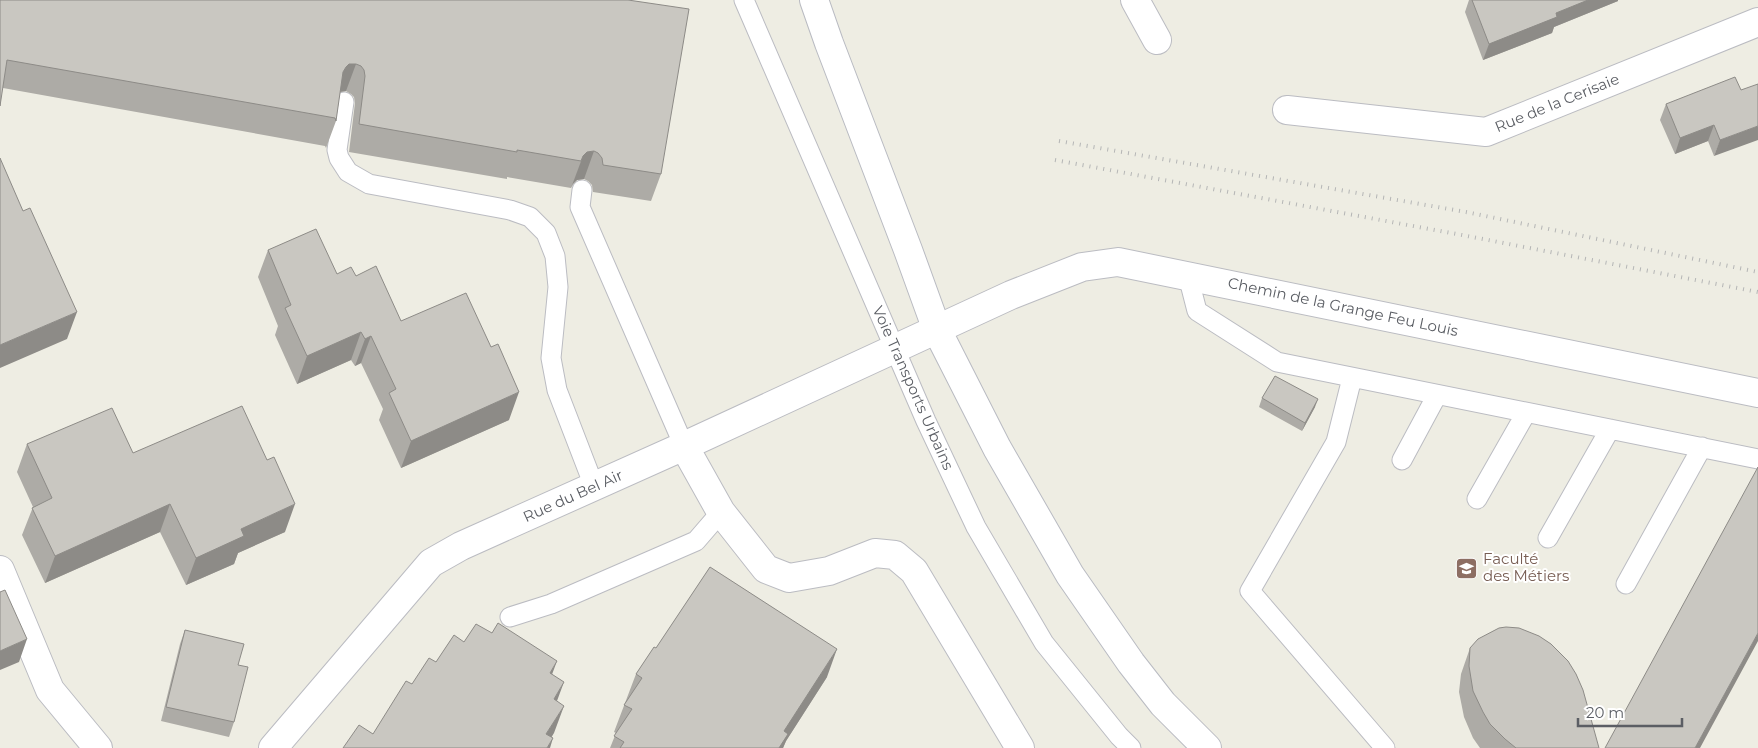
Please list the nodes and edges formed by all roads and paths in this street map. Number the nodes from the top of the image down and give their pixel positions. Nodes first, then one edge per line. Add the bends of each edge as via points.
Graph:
1 (744, 0) edge
2 (814, 0) edge
3 (1135, 0) edge
4 (1758, 22) edge
5 (1157, 40) dead end
6 (344, 102) edge
7 (1287, 110) dead end
8 (582, 190) dead end
9 (1188, 276) junction
10 (937, 330) junction
11 (895, 349) junction
12 (1352, 378) junction
13 (1758, 393) edge
14 (1437, 394) junction
15 (1526, 413) junction
16 (1610, 429) junction
17 (684, 446) junction
18 (1702, 448) junction
19 (1758, 459) edge
20 (1402, 460) dead end
21 (594, 486) junction
22 (1477, 499) dead end
23 (721, 512) junction
24 (1548, 538) dead end
25 (0, 570) edge
26 (1626, 584) dead end
27 (510, 617) dead end
28 (98, 748) edge
29 (273, 748) edge
30 (1019, 748) edge
31 (1131, 748) edge
32 (1207, 748) edge
33 (1385, 748) edge

1 - 11 lane, Voie Transports Urbains
2 - 10 street
3 - 5 street
4 - 7 street, Rue de la Cerisaie via 1486,132
6 - 21 lane via 337,150 348,172 369,184 510,210 530,217 546,233 555,256 558,287 551,358 557,390
8 - 17 lane via 580,207
9 - 10 street, Chemin de la Grange Feu Louis via 1118,262 1082,267 1011,295
9 - 12 lane via 1197,311 1277,362
9 - 13 street, Chemin de la Grange Feu Louis
10 - 11 street, Rue du Bel Air
10 - 32 street via 997,448 1070,575 1130,663 1163,704
11 - 17 street, Rue du Bel Air
11 - 31 lane, Voie Transports Urbains via 976,527 1039,635
12 - 14 lane
12 - 33 lane via 1336,442 1250,591
14 - 15 lane
14 - 20 lane
15 - 16 lane
15 - 22 lane
16 - 18 lane
16 - 24 lane
17 - 21 street, Rue du Bel Air
17 - 23 street
18 - 19 lane
18 - 26 lane
21 - 29 street, Rue du Bel Air via 461,546 431,563
23 - 27 lane via 696,541 551,604
23 - 30 street via 766,569 788,578 829,571 875,553 895,555 914,571
25 - 28 street via 50,690

